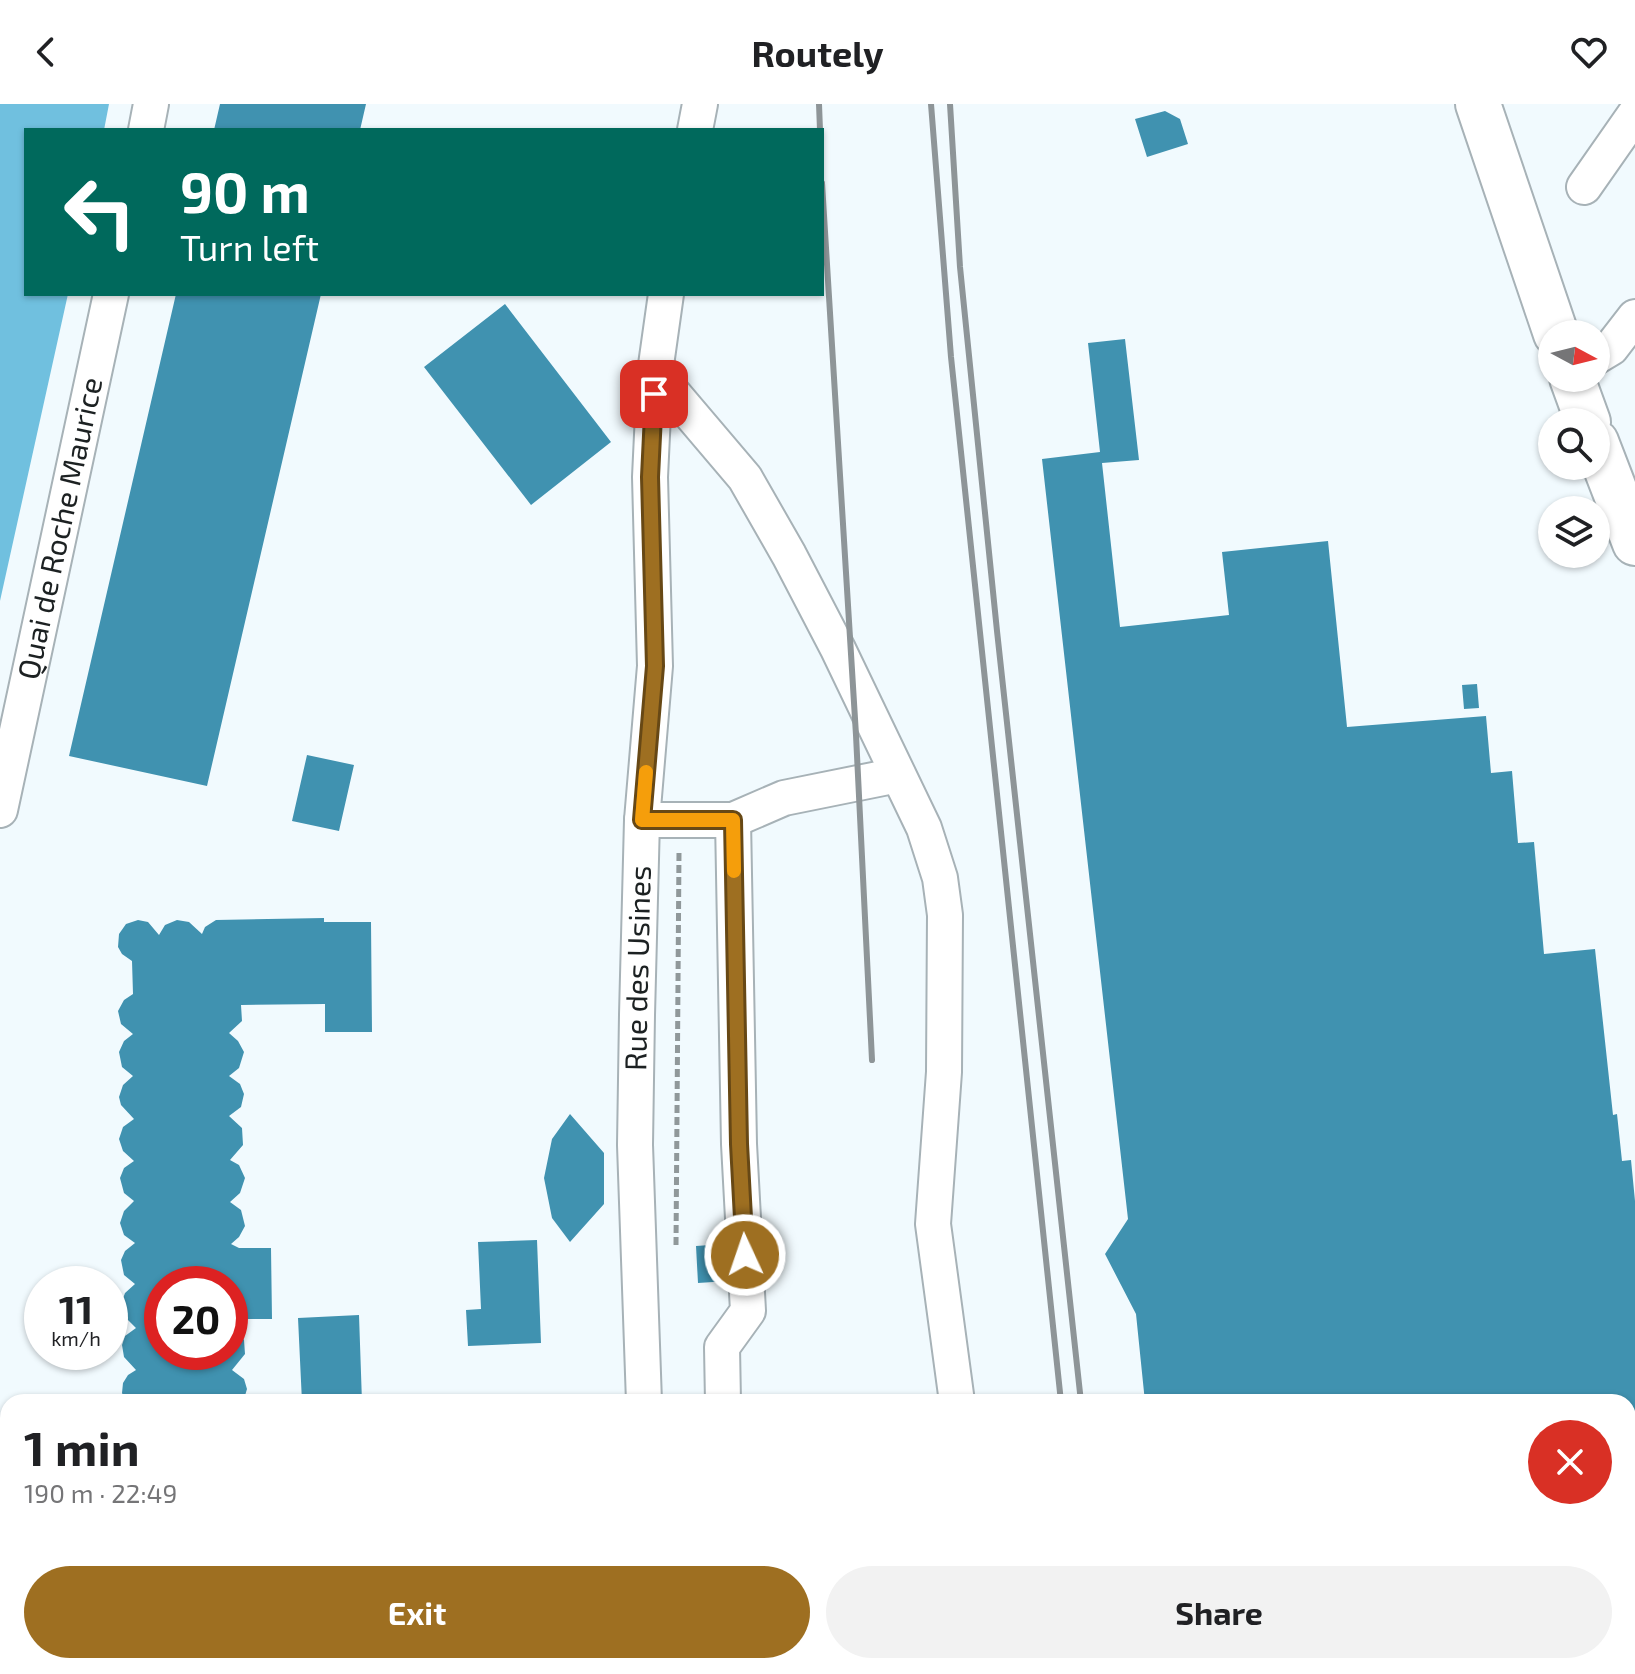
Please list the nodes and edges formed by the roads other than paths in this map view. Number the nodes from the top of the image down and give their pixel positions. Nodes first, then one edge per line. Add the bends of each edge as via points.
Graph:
1 (151, 104) edge
2 (700, 104) edge
3 (1478, 104) edge
4 (1635, 114) edge
5 (146, 128) edge
6 (695, 128) edge
7 (1584, 187) dead end
8 (111, 296) edge
9 (666, 296) edge
10 (1635, 317) edge
11 (1551, 320) edge
12 (1610, 349) edge
13 (655, 372) junction
14 (1610, 478) edge
15 (1635, 543) edge
16 (898, 775) junction
17 (0, 810) edge
18 (642, 820) junction
19 (733, 820) junction
20 (644, 1394) edge
21 (723, 1394) edge
22 (956, 1394) edge

1 - 5 street
2 - 6 street
3 - 11 main road
4 - 7 street
8 - 17 street, Quai de Roche Maurice
9 - 13 street, Rue des Usines
10 - 12 street
13 - 16 street via 745,478 838,649
13 - 18 street, Rue des Usines via 650,477 655,666
14 - 15 main road
16 - 19 street via 784,798
16 - 22 street via 924,828 945,915 944,1072 933,1224
18 - 19 street
18 - 20 street, Rue des Usines via 635,1145
19 - 21 street via 748,1311 722,1347

